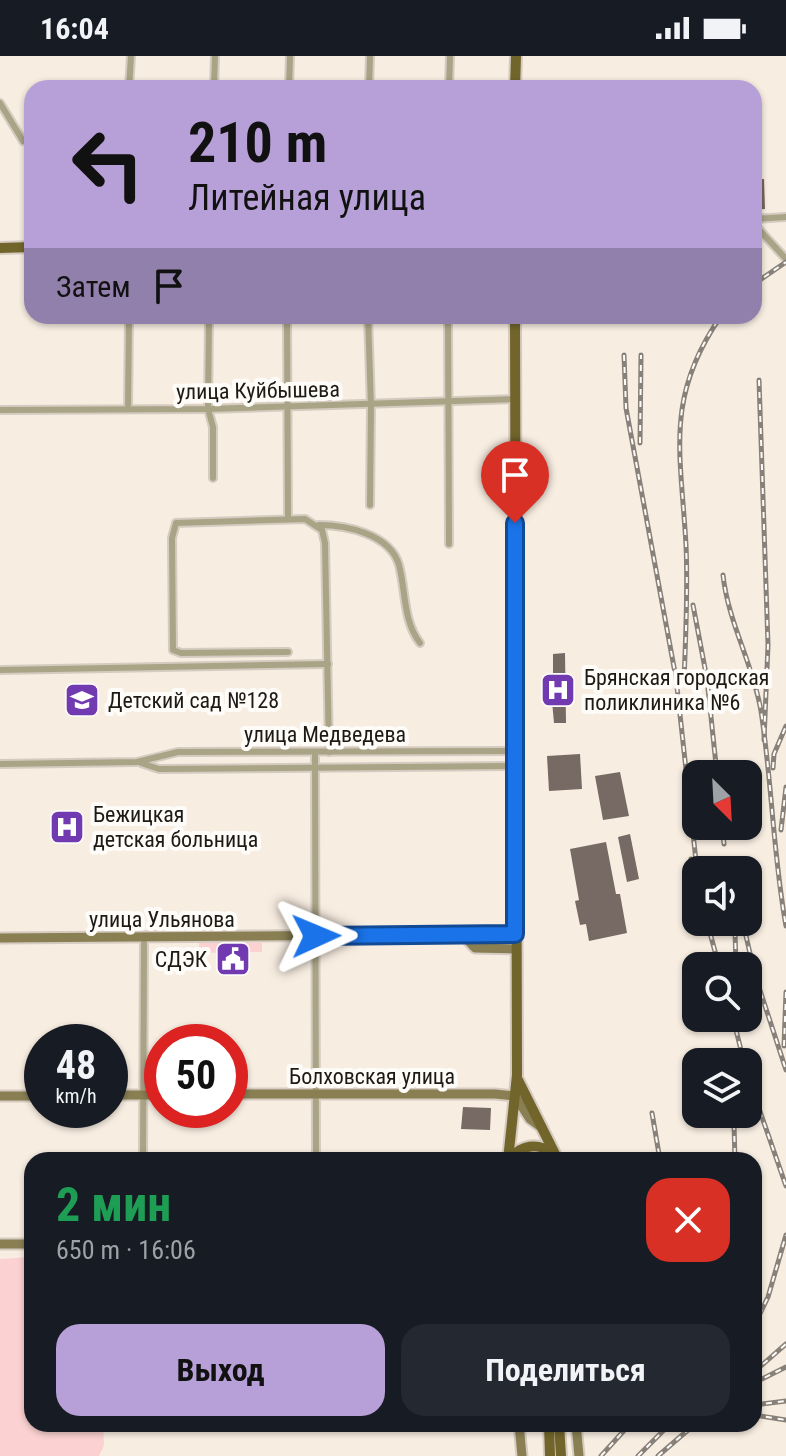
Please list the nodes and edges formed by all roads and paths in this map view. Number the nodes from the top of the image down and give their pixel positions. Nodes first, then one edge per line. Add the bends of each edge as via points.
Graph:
1 (131, 56) edge
2 (215, 56) edge
3 (290, 56) edge
4 (370, 56) edge
5 (450, 56) edge
6 (516, 56) edge
7 (130, 80) edge
8 (214, 80) edge
9 (289, 80) edge
10 (369, 80) edge
11 (449, 80) edge
12 (515, 80) edge
13 (0, 103) edge
14 (23, 141) dead end
15 (786, 217) edge
16 (762, 220) edge
17 (762, 230) edge
18 (24, 247) edge
19 (0, 248) edge
20 (786, 259) edge
21 (129, 324) edge
22 (209, 324) edge
23 (287, 324) edge
24 (368, 324) edge
25 (448, 324) edge
26 (515, 324) edge
27 (516, 399) junction
28 (449, 403) junction
29 (371, 406) junction
30 (288, 407) junction
31 (128, 409) junction
32 (208, 409) junction
33 (0, 410) edge
34 (213, 478) dead end
35 (370, 505) dead end
36 (288, 519) junction
37 (319, 525) junction
38 (449, 544) dead end
39 (420, 643) dead end
40 (288, 652) dead end
41 (328, 664) junction
42 (0, 670) edge
43 (516, 751) junction
44 (315, 752) junction
45 (329, 752) junction
46 (137, 762) junction
47 (0, 764) edge
48 (516, 766) junction
49 (315, 768) junction
50 (462, 934) junction
51 (515, 934) junction
52 (316, 936) junction
53 (0, 938) edge
54 (144, 938) junction
55 (516, 949) junction
56 (517, 1075) junction
57 (248, 1094) edge
58 (316, 1094) junction
59 (128, 1095) edge
60 (143, 1095) junction
61 (0, 1096) edge
62 (24, 1096) edge
63 (515, 1096) junction
64 (541, 1127) junction
65 (143, 1152) edge
66 (316, 1152) edge
67 (509, 1152) edge
68 (517, 1152) edge
69 (551, 1152) edge
70 (555, 1152) edge
71 (0, 1244) edge
72 (24, 1244) edge
73 (520, 1432) edge
74 (551, 1432) edge
75 (558, 1432) edge
76 (577, 1432) edge
77 (556, 1455) edge
78 (522, 1456) edge
79 (579, 1456) edge

1 - 7 street
2 - 8 street
3 - 9 street
4 - 10 street
5 - 11 street
6 - 12 main road
13 - 14 street
15 - 16 street
17 - 20 street
18 - 19 main road
21 - 31 street
22 - 32 street
23 - 30 street
24 - 29 street
25 - 28 street
26 - 27 main road
27 - 28 street, улица Куйбышева
27 - 43 main road
28 - 29 street, улица Куйбышева
28 - 38 street
29 - 30 street, улица Куйбышева
29 - 35 street
30 - 32 street, улица Куйбышева
30 - 36 street
31 - 32 street, улица Куйбышева
31 - 33 street, улица Куйбышева
32 - 34 street
36 - 37 street
36 - 40 street via 176,523 172,646 181,653
37 - 39 street via 366,533 396,557 410,630
37 - 41 street via 325,543
41 - 42 street
41 - 45 street
43 - 45 street, улица Медведева
43 - 48 main road
44 - 45 street, улица Медведева
44 - 46 street, улица Медведева via 178,752
44 - 49 street
46 - 47 street, улица Медведева
46 - 49 street, улица Медведева via 159,769
48 - 49 street, улица Медведева
48 - 51 main road
49 - 52 street
50 - 51 main road, улица Ульянова
50 - 52 main road, улица Ульянова
50 - 55 main road via 475,948
51 - 55 main road
52 - 54 main road, улица Ульянова
52 - 58 street
53 - 54 main road, улица Ульянова
54 - 60 street
55 - 56 main road
56 - 63 main road
56 - 64 main road
57 - 58 main road, Болховская улица
58 - 63 main road, Болховская улица
58 - 66 street
59 - 60 main road
60 - 65 street
61 - 62 main road
63 - 64 main road
63 - 67 main road
64 - 70 main road
68 - 69 main road via 533,1146
71 - 72 main road
73 - 78 main road
74 - 77 main road
75 - 77 main road
76 - 79 main road

